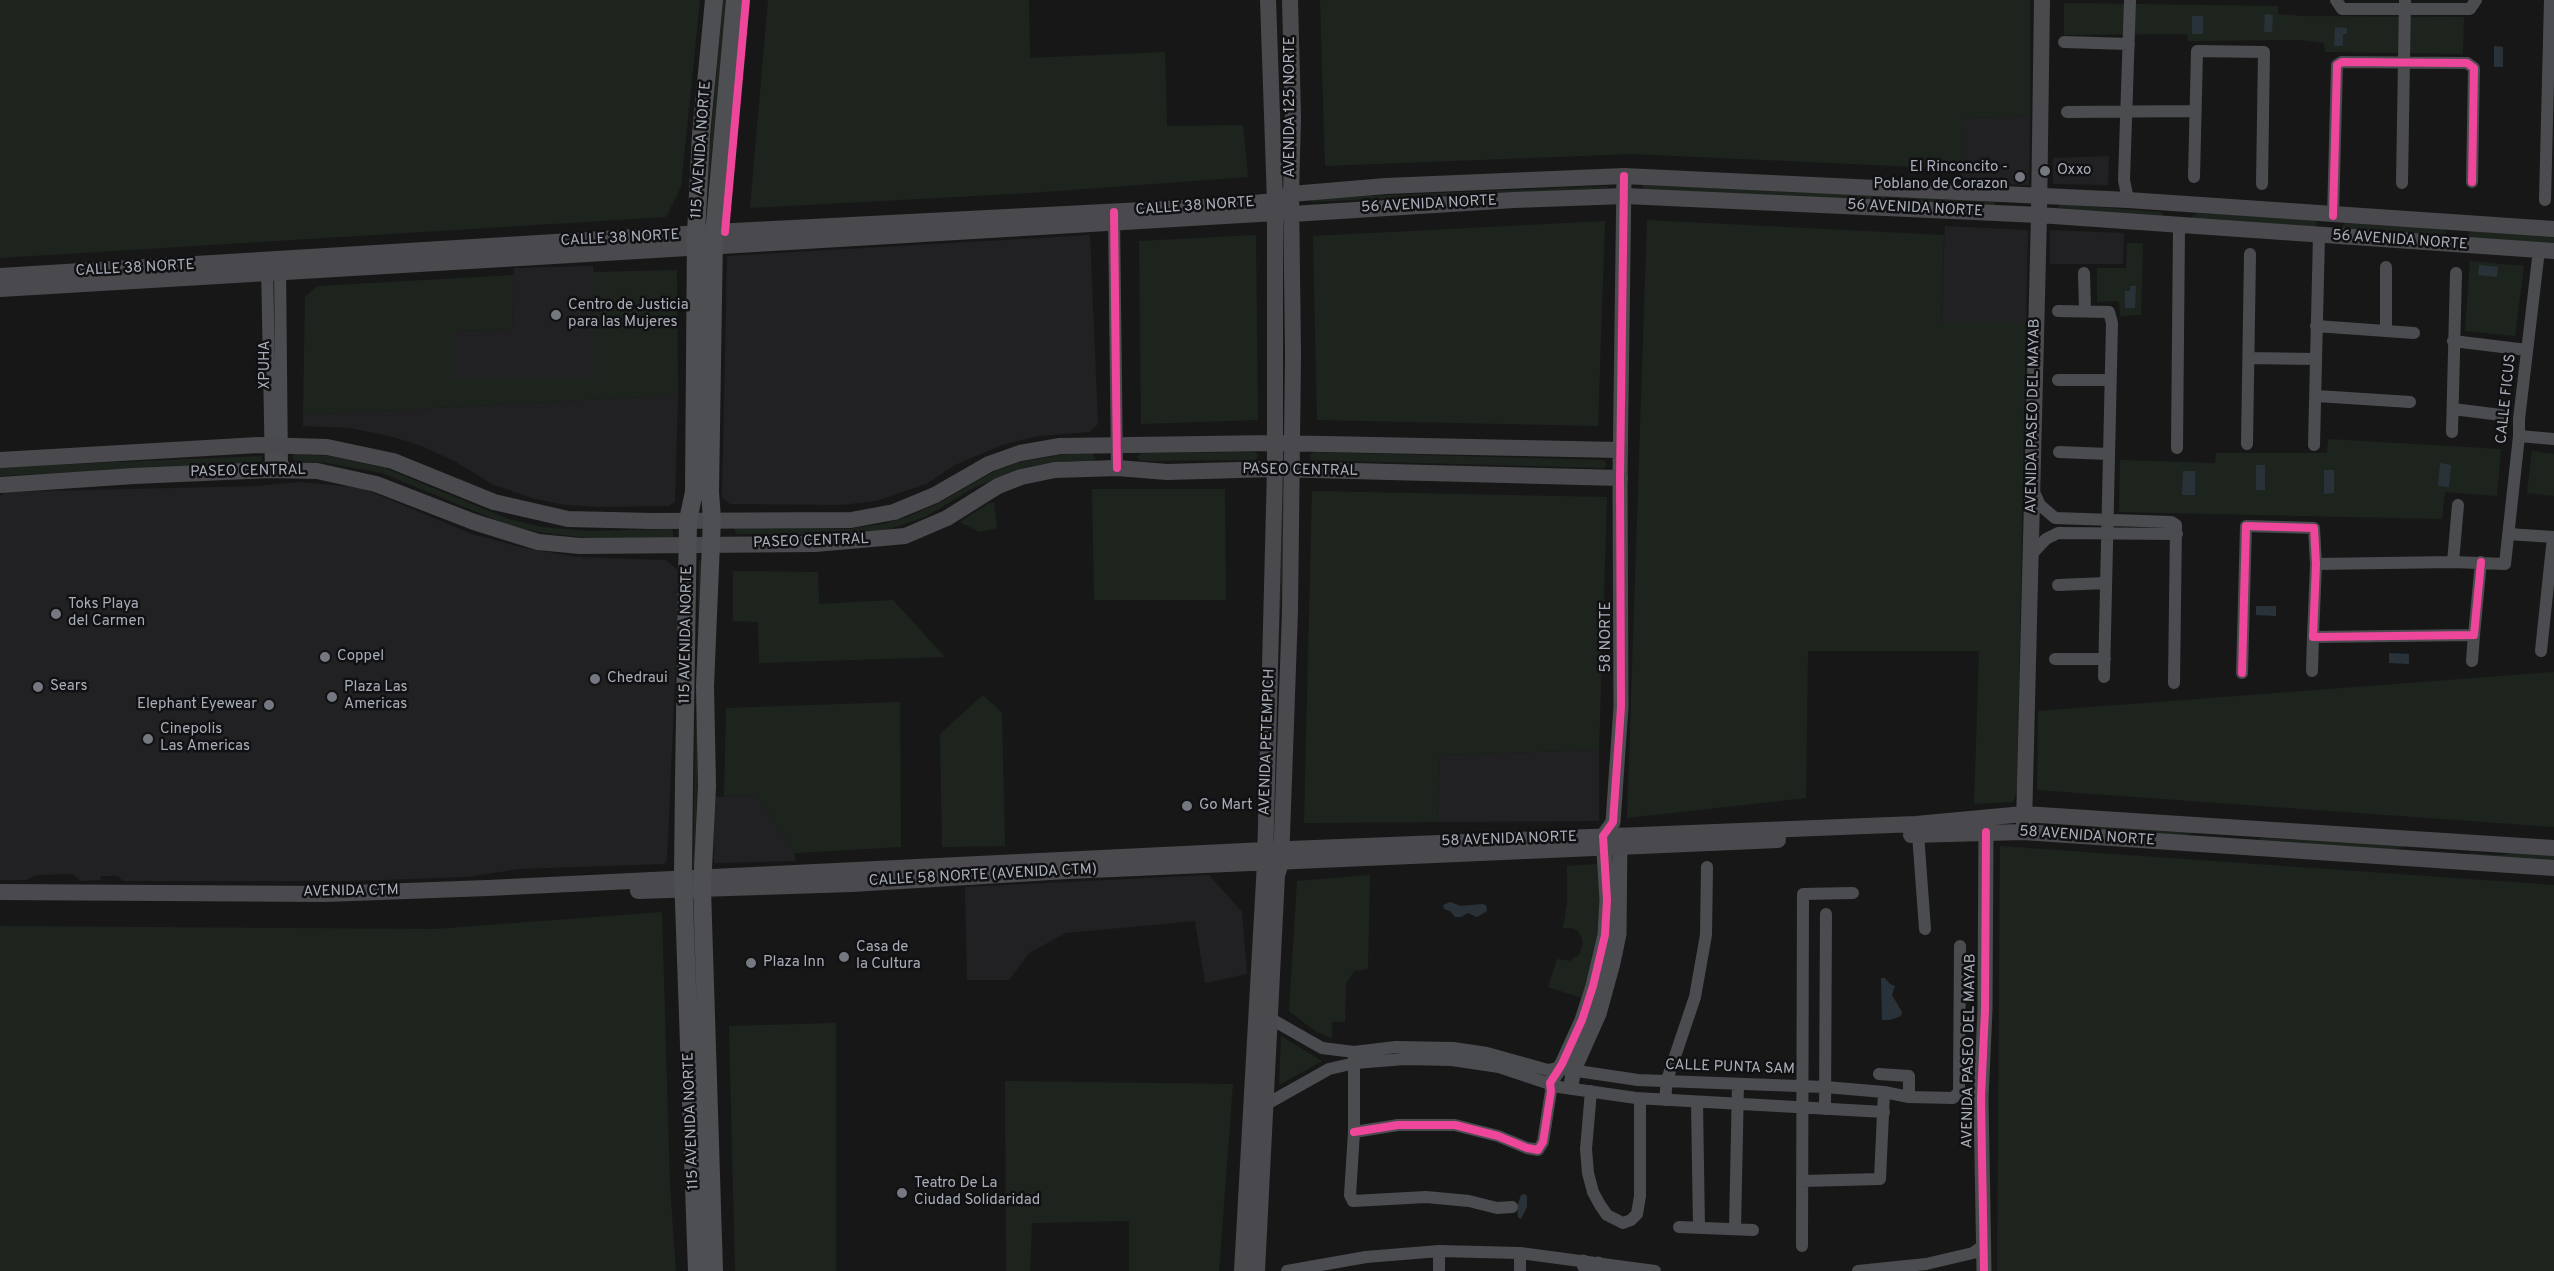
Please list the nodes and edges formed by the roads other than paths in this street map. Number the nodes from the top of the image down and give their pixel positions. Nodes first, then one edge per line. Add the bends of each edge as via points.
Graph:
1 (714, 0) edge
2 (735, 0) edge
3 (1268, 0) edge
4 (1290, 0) edge
5 (2042, 0) edge
6 (2130, 0) edge
7 (2336, 0) edge
8 (2476, 0) edge
9 (2550, 0) edge
10 (2405, 4) edge
11 (2064, 42) dead end
12 (2129, 44) junction
13 (2404, 63) junction
14 (2552, 64) edge
15 (2127, 111) junction
16 (2195, 111) junction
17 (2067, 112) dead end
18 (1293, 117) junction
19 (1624, 176) junction
20 (2194, 177) dead end
21 (2472, 182) dead end
22 (2402, 183) dead end
23 (2262, 184) dead end
24 (1327, 190) junction
25 (2039, 195) junction
26 (1625, 196) junction
27 (2128, 200) junction
28 (2545, 200) dead end
29 (1283, 205) junction
30 (2180, 205) junction
31 (2039, 215) junction
32 (2333, 216) junction
33 (1114, 218) junction
34 (2457, 224) junction
35 (2179, 226) junction
36 (2554, 229) edge
37 (2325, 236) junction
38 (705, 241) junction
39 (2455, 244) junction
40 (2547, 250) edge
41 (2250, 254) dead end
42 (274, 266) junction
43 (2386, 267) dead end
44 (2085, 273) dead end
45 (2456, 273) dead end
46 (0, 276) edge
47 (0, 289) edge
48 (2058, 311) dead end
49 (2085, 311) junction
50 (2316, 326) junction
51 (2386, 331) junction
52 (2414, 333) dead end
53 (2453, 341) junction
54 (2522, 349) junction
55 (2249, 358) junction
56 (2315, 359) junction
57 (2058, 380) dead end
58 (2109, 380) junction
59 (2316, 396) junction
60 (2410, 402) dead end
61 (2453, 409) junction
62 (2501, 415) dead end
63 (2452, 432) dead end
64 (2519, 436) junction
65 (2554, 439) edge
66 (1118, 444) junction
67 (1283, 444) junction
68 (2247, 444) dead end
69 (276, 446) junction
70 (2314, 446) dead end
71 (2177, 448) dead end
72 (1620, 450) junction
73 (2059, 452) dead end
74 (2108, 454) junction
75 (0, 460) edge
76 (1117, 468) junction
77 (276, 470) junction
78 (1283, 470) junction
79 (1620, 478) junction
80 (0, 485) edge
81 (2032, 487) junction
82 (2458, 505) dead end
83 (712, 519) junction
84 (688, 520) junction
85 (2068, 526) junction
86 (2106, 527) junction
87 (2508, 534) junction
88 (2554, 537) edge
89 (689, 545) junction
90 (710, 545) junction
91 (2031, 555) junction
92 (2453, 562) junction
93 (2481, 562) junction
94 (2316, 564) junction
95 (2106, 583) junction
96 (2058, 585) dead end
97 (2549, 627) edge
98 (2474, 635) junction
99 (2313, 637) junction
100 (2541, 651) dead end
101 (2055, 659) dead end
102 (2104, 659) junction
103 (2472, 661) dead end
104 (2312, 671) dead end
105 (2242, 673) dead end
106 (2104, 678) dead end
107 (2174, 683) dead end
108 (2024, 814) junction
109 (2246, 829) junction
110 (1986, 832) junction
111 (2024, 832) junction
112 (1918, 834) junction
113 (1611, 837) junction
114 (2455, 842) junction
115 (2244, 848) junction
116 (2554, 848) edge
117 (1273, 856) junction
118 (2453, 862) junction
119 (1707, 867) dead end
120 (2554, 868) edge
121 (693, 883) junction
122 (0, 892) edge
123 (1853, 893) dead end
124 (0, 903) edge
125 (1827, 914) dead end
126 (1925, 929) dead end
127 (1612, 935) junction
128 (1960, 946) dead end
129 (1271, 1019) junction
130 (1354, 1058) junction
131 (1557, 1068) junction
132 (1879, 1074) dead end
133 (1572, 1079) junction
134 (1667, 1080) junction
135 (1550, 1083) junction
136 (1738, 1084) junction
137 (1802, 1086) junction
138 (1825, 1087) junction
139 (1591, 1092) junction
140 (1884, 1092) junction
141 (1909, 1097) junction
142 (1640, 1098) junction
143 (1665, 1100) junction
144 (1697, 1102) junction
145 (1737, 1104) junction
146 (1265, 1105) junction
147 (1801, 1108) junction
148 (1825, 1109) junction
149 (1884, 1112) junction
150 (1354, 1132) junction
151 (1802, 1181) junction
152 (1512, 1207) dead end
153 (1679, 1227) dead end
154 (1699, 1228) junction
155 (1735, 1229) junction
156 (1754, 1230) dead end
157 (1802, 1246) dead end
158 (1983, 1246) junction
159 (1439, 1251) junction
160 (1520, 1253) junction
161 (1366, 1257) junction
162 (1592, 1267) edge
163 (1926, 1267) edge
164 (697, 1271) edge
165 (714, 1271) edge
166 (1242, 1271) edge
167 (1257, 1271) edge
168 (1287, 1271) edge
169 (1365, 1271) edge
170 (1439, 1271) edge
171 (1520, 1271) edge
172 (1656, 1271) edge
173 (1858, 1271) edge
174 (1984, 1271) edge

1 - 38 main road, 115 AVENIDA NORTE via 701,135
2 - 38 main road, 115 AVENIDA NORTE
3 - 29 main road, AVENIDA 125 NORTE
4 - 18 main road, AVENIDA 125 NORTE
5 - 25 main road, AVENIDA PASEO DEL MAYAB
6 - 12 street
7 - 10 street via 2342,9
8 - 10 street via 2470,9
9 - 14 street
10 - 13 street
11 - 12 street
12 - 15 street
13 - 21 street via 2467,63 2474,68
13 - 22 street
13 - 32 street via 2337,65
14 - 28 street
15 - 16 street
15 - 17 street
15 - 27 street via 2124,180
16 - 20 street
16 - 23 street via 2198,51 2264,52
18 - 24 main road, 56 AVENIDA NORTE via 1299,129 1303,184
18 - 29 main road, AVENIDA 125 NORTE
19 - 24 main road, 56 AVENIDA NORTE
19 - 25 main road, 56 AVENIDA NORTE
19 - 26 street, 58 NORTE
24 - 29 main road, 56 AVENIDA NORTE
25 - 27 main road, 56 AVENIDA NORTE
25 - 31 main road, AVENIDA PASEO DEL MAYAB
26 - 29 main road, 56 AVENIDA NORTE
26 - 31 main road, 56 AVENIDA NORTE
26 - 72 street, 58 NORTE
27 - 30 main road, 56 AVENIDA NORTE
29 - 33 main road, CALLE 38 NORTE
29 - 67 main road, AVENIDA PETEMPICH
30 - 32 main road, 56 AVENIDA NORTE
30 - 35 main road
31 - 35 main road, 56 AVENIDA NORTE
31 - 81 main road, AVENIDA PASEO DEL MAYAB
32 - 34 main road, 56 AVENIDA NORTE
32 - 37 main road
33 - 38 main road, CALLE 38 NORTE
33 - 66 street
34 - 36 main road, 56 AVENIDA NORTE
34 - 39 main road
35 - 37 main road, 56 AVENIDA NORTE
35 - 71 street
37 - 39 main road, 56 AVENIDA NORTE
37 - 50 street
38 - 42 main road, CALLE 38 NORTE
38 - 83 main road, 115 AVENIDA NORTE
38 - 84 main road, 115 AVENIDA NORTE via 694,492
39 - 40 main road, 56 AVENIDA NORTE
40 - 54 street, CALLE FICUS
41 - 55 street
42 - 46 main road, CALLE 38 NORTE
42 - 47 main road, CALLE 38 NORTE
42 - 69 street, XPUHA
43 - 51 street
44 - 49 street
45 - 53 street
48 - 49 street
49 - 58 street via 2109,312
50 - 51 street
50 - 56 street
51 - 52 street
53 - 54 street
53 - 61 street
54 - 64 street, CALLE FICUS
55 - 56 street
55 - 68 street
56 - 59 street
57 - 58 street
58 - 74 street
59 - 60 street
59 - 70 street
61 - 62 street
61 - 63 street
64 - 65 street
64 - 87 street, CALLE FICUS
66 - 67 main road, PASEO CENTRAL
66 - 76 street
66 - 83 main road, PASEO CENTRAL via 1060,446 1020,453 989,464 935,495 894,512 851,520
67 - 72 main road, PASEO CENTRAL
67 - 78 main road, AVENIDA PETEMPICH
69 - 75 main road, PASEO CENTRAL
69 - 77 street, XPUHA
69 - 84 main road, PASEO CENTRAL via 327,447 393,461 494,502 540,514 568,519
72 - 79 street, 58 NORTE
73 - 74 street
74 - 86 street
76 - 78 main road, PASEO CENTRAL via 1167,472
76 - 90 main road, PASEO CENTRAL via 1055,470 1021,477 905,536 815,544
77 - 80 main road, PASEO CENTRAL
77 - 89 main road, PASEO CENTRAL via 317,471 376,484 538,542 580,546
78 - 79 main road, PASEO CENTRAL
78 - 117 main road, AVENIDA PETEMPICH
79 - 113 street, 58 NORTE via 1621,707
81 - 85 street via 2040,505
81 - 91 main road, AVENIDA PASEO DEL MAYAB
82 - 92 street
83 - 84 main road, PASEO CENTRAL
83 - 90 main road, 115 AVENIDA NORTE
84 - 89 main road, 115 AVENIDA NORTE
85 - 86 street
85 - 91 street via 2046,539
86 - 95 street
86 - 107 street via 2177,534
87 - 88 street
87 - 93 street, CALLE FICUS via 2505,564
88 - 97 street
89 - 90 main road, PASEO CENTRAL
89 - 121 main road, 115 AVENIDA NORTE
90 - 121 main road, 115 AVENIDA NORTE via 705,686 707,786
91 - 108 main road, AVENIDA PASEO DEL MAYAB
92 - 93 street
92 - 94 street
93 - 98 street
94 - 99 street
94 - 105 street via 2314,528 2246,526
95 - 96 street
95 - 102 street
97 - 100 street
98 - 99 street
98 - 103 street
99 - 104 street
101 - 102 street
102 - 106 street
108 - 109 main road, 58 AVENIDA NORTE
108 - 111 main road, AVENIDA PASEO DEL MAYAB
108 - 113 main road, 58 AVENIDA NORTE via 1916,824
109 - 114 main road, 58 AVENIDA NORTE
109 - 115 main road
110 - 111 main road, 58 AVENIDA NORTE
110 - 112 main road, 58 AVENIDA NORTE
110 - 158 street, AVENIDA PASEO DEL MAYAB via 1981,1098
111 - 115 main road, 58 AVENIDA NORTE
112 - 113 main road, 58 AVENIDA NORTE
112 - 126 street
113 - 117 main road, 58 AVENIDA NORTE
113 - 127 street, 58 NORTE
114 - 116 main road, 58 AVENIDA NORTE
114 - 118 main road
115 - 118 main road, 58 AVENIDA NORTE
117 - 121 main road, CALLE 58 NORTE (AVENIDA CTM)
117 - 129 main road, AVENIDA PETEMPICH via 1277,875
117 - 166 main road, AVENIDA PETEMPICH
118 - 120 main road, 58 AVENIDA NORTE
119 - 134 street via 1706,935 1695,997
121 - 122 main road, AVENIDA CTM via 325,894
121 - 124 main road, AVENIDA CTM via 326,903
121 - 164 main road, 115 AVENIDA NORTE
121 - 165 main road, 115 AVENIDA NORTE
123 - 137 street via 1803,894
125 - 138 street
127 - 131 street, 58 NORTE via 1582,1020
127 - 133 street, 58 NORTE via 1599,1014
128 - 141 street, CALLE PUNTA SAM via 1959,1092 1953,1098
129 - 130 street, CALLE PUNTA SAM via 1322,1048
129 - 146 main road, AVENIDA PETEMPICH
130 - 131 street, CALLE PUNTA SAM via 1396,1047 1453,1048 1548,1070
130 - 135 street, CALLE PUNTA SAM via 1452,1060 1499,1067
130 - 146 street, CALLE PUNTA SAM
130 - 150 street
131 - 133 street, CALLE PUNTA SAM
131 - 135 street, 58 NORTE
132 - 141 street via 1909,1076
133 - 134 street, CALLE PUNTA SAM
133 - 135 street, CALLE PUNTA SAM via 1559,1087
133 - 139 street, CALLE PUNTA SAM
134 - 136 street, CALLE PUNTA SAM
134 - 143 street
135 - 150 street via 1543,1142 1538,1150 1455,1125 1398,1125
136 - 137 street, CALLE PUNTA SAM
136 - 145 street
137 - 138 street, CALLE PUNTA SAM
137 - 147 street
138 - 140 street, CALLE PUNTA SAM
138 - 148 street
139 - 142 street, CALLE PUNTA SAM
139 - 142 street via 1588,1173 1600,1205 1607,1215 1623,1223 1637,1214 1640,1196
140 - 141 street, CALLE PUNTA SAM
140 - 149 street
142 - 143 street, CALLE PUNTA SAM
143 - 144 street, CALLE PUNTA SAM
144 - 145 street, CALLE PUNTA SAM
144 - 154 street
145 - 147 street, CALLE PUNTA SAM
145 - 155 street
146 - 167 main road, AVENIDA PETEMPICH
147 - 148 street, CALLE PUNTA SAM
147 - 151 street
148 - 149 street, CALLE PUNTA SAM
149 - 151 street via 1880,1179
150 - 152 street via 1350,1195 1353,1202 1426,1197
151 - 157 street
153 - 154 street
154 - 155 street
155 - 156 street
158 - 163 street via 1973,1253
158 - 174 street, AVENIDA PASEO DEL MAYAB
159 - 160 street
159 - 161 street
159 - 170 street
160 - 162 street
160 - 171 street
161 - 168 street
161 - 169 street
162 - 172 street
163 - 173 street

